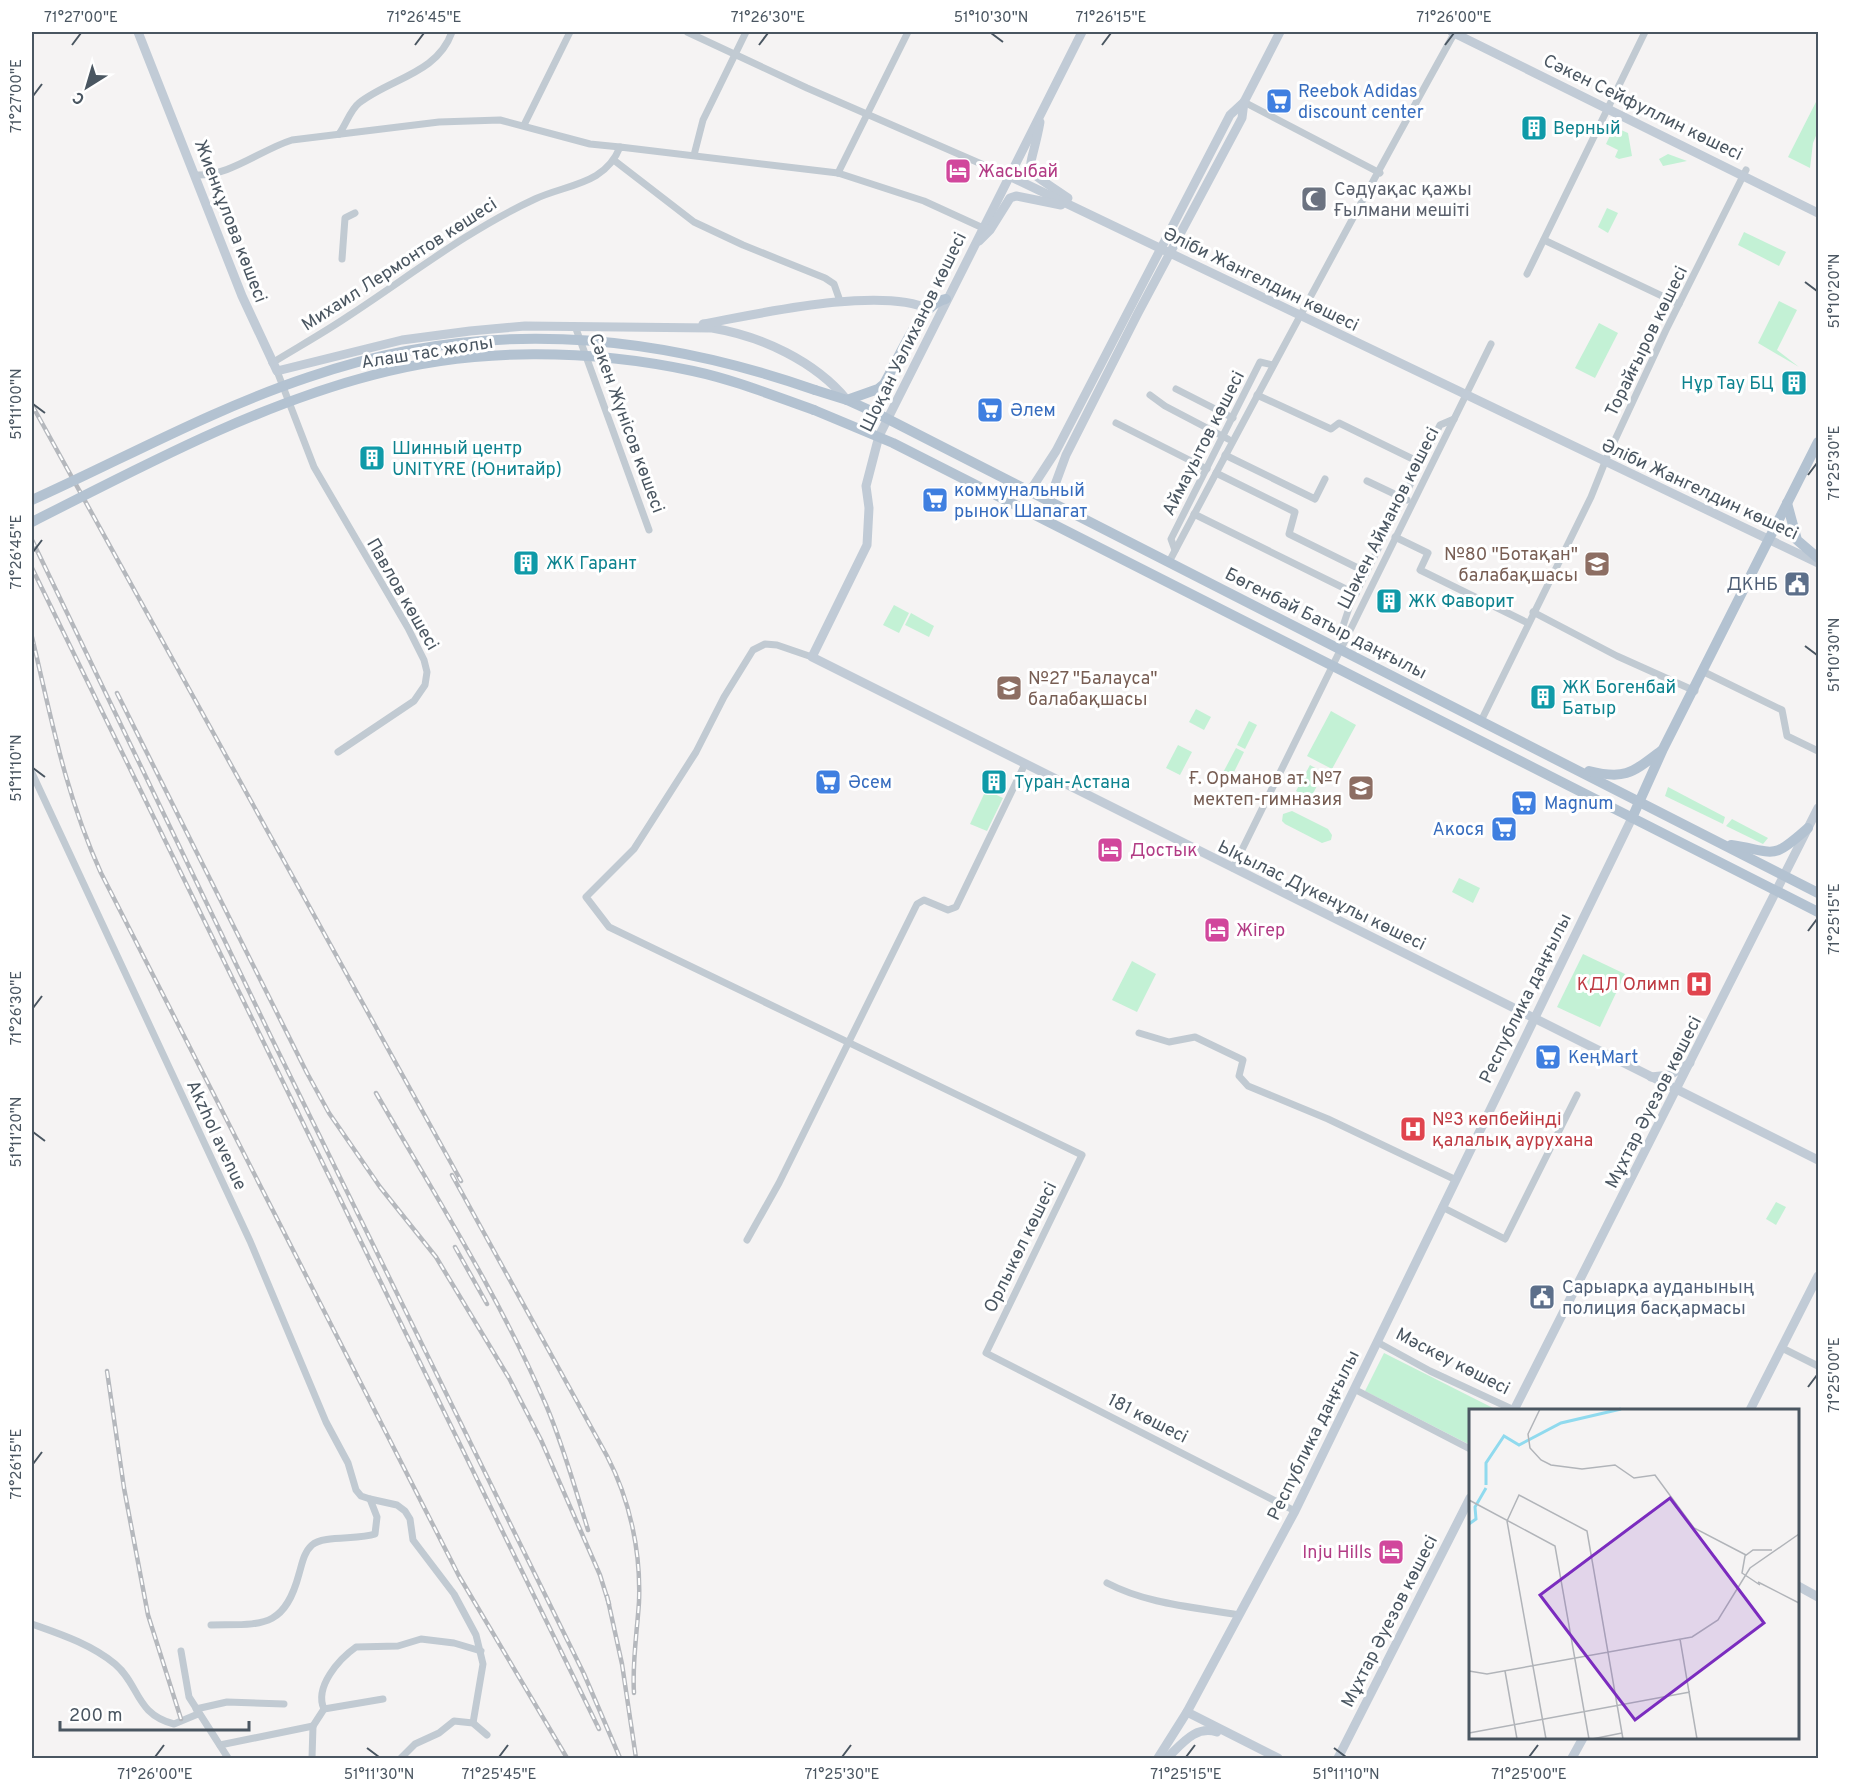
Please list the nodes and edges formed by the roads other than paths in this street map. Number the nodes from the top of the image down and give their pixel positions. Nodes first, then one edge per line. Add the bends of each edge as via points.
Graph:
1 (138, 32) edge
2 (452, 32) edge
3 (570, 32) edge
4 (687, 32) edge
5 (746, 32) edge
6 (908, 32) edge
7 (1082, 32) edge
8 (1280, 32) edge
9 (1454, 32) edge
10 (1466, 32) edge
11 (1645, 32) edge
12 (734, 55) junction
13 (1244, 102) junction
14 (1610, 107) junction
15 (1041, 112) junction
16 (867, 114) junction
17 (524, 125) junction
18 (339, 134) junction
19 (620, 147) junction
20 (694, 155) junction
21 (615, 161) junction
22 (838, 172) junction
23 (1744, 172) junction
24 (1380, 173) junction
25 (195, 175) junction
26 (1009, 176) junction
27 (1818, 207) edge
28 (1087, 212) junction
29 (355, 213) dead end
30 (1818, 213) edge
31 (983, 228) junction
32 (1544, 240) junction
33 (974, 244) junction
34 (1160, 249) junction
35 (1170, 254) junction
36 (342, 259) dead end
37 (1527, 274) dead end
38 (946, 299) junction
39 (840, 301) junction
40 (1679, 304) junction
41 (929, 309) junction
42 (1299, 315) junction
43 (575, 326) junction
44 (683, 327) junction
45 (1491, 344) dead end
46 (1273, 365) junction
47 (274, 367) junction
48 (1176, 388) dead end
49 (815, 390) joint
50 (1150, 395) dead end
51 (1257, 395) junction
52 (1466, 395) junction
53 (847, 400) junction
54 (814, 410) joint
55 (887, 418) junction
56 (1233, 418) junction
57 (1454, 418) junction
58 (296, 421) joint
59 (1116, 423) dead end
60 (879, 436) junction
61 (1224, 436) junction
62 (1232, 442) junction
63 (1818, 442) edge
64 (1056, 451) junction
65 (1226, 454) junction
66 (1066, 455) junction
67 (1604, 462) junction
68 (1421, 463) junction
69 (1207, 469) junction
70 (1216, 473) junction
71 (1325, 479) dead end
72 (1367, 481) dead end
73 (1030, 491) junction
74 (1404, 499) junction
75 (32, 501) edge
76 (1049, 501) junction
77 (1787, 502) junction
78 (1412, 503) junction
79 (1194, 514) junction
80 (32, 522) edge
81 (648, 530) dead end
82 (1395, 537) junction
83 (1769, 540) junction
84 (1175, 550) junction
85 (1818, 558) edge
86 (1169, 562) junction
87 (1818, 563) edge
88 (1366, 572) junction
89 (1356, 594) junction
90 (1533, 612) junction
91 (1528, 623) junction
92 (1345, 638) junction
93 (1340, 648) junction
94 (812, 657) junction
95 (1333, 664) junction
96 (1708, 673) junction
97 (1695, 691) junction
98 (1481, 721) junction
99 (1663, 749) junction
100 (1818, 751) edge
101 (338, 752) dead end
102 (1024, 765) junction
103 (1569, 766) junction
104 (32, 773) edge
105 (1641, 803) junction
106 (1818, 808) edge
107 (1632, 818) junction
108 (1808, 828) junction
109 (1719, 843) junction
110 (1233, 868) junction
111 (1784, 876) junction
112 (1776, 890) junction
113 (1818, 893) edge
114 (1818, 912) edge
115 (1533, 1018) junction
116 (1139, 1033) dead end
117 (848, 1041) junction
118 (1692, 1062) junction
119 (1651, 1077) junction
120 (1677, 1090) junction
121 (1577, 1095) dead end
122 (1818, 1160) edge
123 (1454, 1179) junction
124 (1442, 1207) junction
125 (747, 1240) dead end
126 (1818, 1276) edge
127 (1377, 1342) junction
128 (1782, 1348) junction
129 (986, 1353) joint
130 (1818, 1366) edge
131 (1354, 1389) junction
132 (1512, 1409) edge
133 (1515, 1409) edge
134 (1751, 1409) edge
135 (1469, 1448) edge
136 (1469, 1500) edge
137 (372, 1502) junction
138 (1295, 1511) junction
139 (1107, 1583) dead end
140 (1799, 1587) edge
141 (1818, 1597) edge
142 (1239, 1615) junction
143 (32, 1623) edge
144 (211, 1625) dead end
145 (181, 1651) dead end
146 (481, 1651) junction
147 (383, 1700) dead end
148 (284, 1704) dead end
149 (324, 1709) junction
150 (197, 1711) junction
151 (1187, 1712) junction
152 (473, 1723) junction
153 (313, 1726) junction
154 (487, 1736) dead end
155 (1234, 1737) junction
156 (1582, 1739) edge
157 (220, 1745) junction
158 (228, 1758) edge
159 (312, 1758) edge
160 (401, 1758) edge
161 (1158, 1758) edge
162 (1167, 1758) edge
163 (1278, 1758) edge
164 (1338, 1758) edge
165 (1572, 1758) edge

1 - 25 street, Жиенқұлова көшесі
2 - 18 street via 440,53 427,65 359,103
3 - 17 street
4 - 12 street, Әліби Жангелдин көшесі
5 - 12 street
6 - 16 street
7 - 15 street, Шоқан Уәлиханов көшесі
8 - 13 street
9 - 14 street, Сәкен Сейфуллин көшесі
9 - 24 street, Аймауытов көшесі
10 - 14 street, Сәкен Сейфуллин көшесі
11 - 14 street
12 - 16 street, Әліби Жангелдин көшесі
12 - 20 street via 703,120
13 - 24 street
13 - 34 street via 1230,115
13 - 35 street via 1242,118
14 - 23 street, Сәкен Сейфуллин көшесі
14 - 32 street
15 - 26 street, Шоқан Уәлиханов көшесі
15 - 28 street via 1030,169 1035,177
16 - 22 street
16 - 26 street, Әліби Жангелдин көшесі
17 - 18 street via 500,120 439,122
17 - 19 street via 590,144
18 - 25 street via 292,140 229,169 209,176
19 - 20 street
19 - 21 street
20 - 22 street
21 - 39 street via 694,222 825,278 834,284
21 - 47 street, Михаил Лермонтов көшесі via 580,185 537,198 478,228
22 - 31 street via 924,201
23 - 27 street, Сәкен Сейфуллин көшесі
23 - 30 street, Сәкен Сейфуллин көшесі
23 - 40 street, Торайғыров көшесі
24 - 42 street, Аймауытов көшесі
25 - 47 street, Жиенқұлова көшесі
26 - 28 street, Әліби Жангелдин көшесі
26 - 31 street, Шоқан Уәлиханов көшесі
28 - 33 street via 1016,196 1010,198 990,230
28 - 34 street, Әліби Жангелдин көшесі
29 - 36 street via 345,218
31 - 33 street, Шоқан Уәлиханов көшесі
32 - 37 street
32 - 40 street
33 - 38 street, Шоқан Уәлиханов көшесі
34 - 35 street, Әліби Жангелдин көшесі
34 - 64 street
35 - 42 street, Әліби Жангелдин көшесі
35 - 66 street
38 - 41 main road
38 - 55 street, Шоқан Уәлиханов көшесі
39 - 41 street via 903,303
39 - 44 street
40 - 67 street, Торайғыров көшесі
41 - 53 main road via 909,336 884,384
42 - 46 street, Аймауытов көшесі
42 - 52 street, Әліби Жангелдин көшесі
43 - 44 street
43 - 47 street via 525,326 402,340
43 - 81 street, Сәкен Жүнісов көшесі
44 - 53 street via 737,332 769,345 793,356 834,385
45 - 52 street, Шәкен Айманов көшесі
46 - 51 street, Аймауытов көшесі
46 - 56 street, Аймауытов көшесі via 1260,362
47 - 58 street, Жиенқұлова көшесі
48 - 56 street
49 - 53 main road, Бөгенбай Батыр даңғылы
49 - 75 main road, Алаш тас жолы, bridge via 759,370 655,347 539,338 471,341 403,351 309,376 155,441
50 - 61 street
51 - 62 street, Аймауытов көшесі
51 - 68 street, Аймауытов көшесі via 1331,429 1339,423
52 - 57 street, Шәкен Айманов көшесі
52 - 67 street, Әліби Жангелдин көшесі
53 - 55 main road, Бөгенбай Батыр даңғылы
54 - 60 main road, Бөгенбай Батыр даңғылы
54 - 80 main road, Алаш тас жолы, bridge via 739,383 651,364 586,356 514,355 445,362 375,374 297,398
55 - 60 street, Шоқан Уәлиханов көшесі
55 - 73 main road, Бөгенбай Батыр даңғылы
56 - 61 street, Аймауытов көшесі
57 - 68 street via 1440,425
57 - 78 street, Шәкен Айманов көшесі
58 - 101 street, Павлов көшесі via 314,466 408,628 427,672 425,685 414,701
59 - 69 street
60 - 94 street, Шоқан Уәлиханов көшесі via 866,486 867,545
60 - 95 main road, Бөгенбай Батыр даңғылы
61 - 62 street
61 - 69 street, Аймауытов көшесі
62 - 65 street, Аймауытов көшесі
63 - 77 main road, Республика даңғылы
64 - 66 street
64 - 73 street
65 - 70 street, Аймауытов көшесі
65 - 71 street via 1315,499
66 - 76 street
67 - 83 street, Әліби Жангелдин көшесі
67 - 90 street, Торайғыров көшесі via 1591,497
68 - 74 street
69 - 84 street, Аймауытов көшесі via 1171,539
70 - 79 street, Аймауытов көшесі
70 - 88 street via 1295,512 1289,534
72 - 74 street
73 - 76 main road, Бөгенбай Батыр даңғылы
74 - 78 street
74 - 88 street
76 - 86 main road, Бөгенбай Батыр даңғылы
77 - 83 main road, Республика даңғылы
77 - 85 main road via 1797,540
78 - 82 street, Шәкен Айманов көшесі
79 - 84 street, Аймауытов көшесі
79 - 89 street
82 - 91 street via 1428,553 1420,570
82 - 92 street, Шәкен Айманов көшесі
83 - 87 street, Әліби Жангелдин көшесі
83 - 96 main road, Республика даңғылы
84 - 86 street, Аймауытов көшесі
86 - 93 main road, Бөгенбай Батыр даңғылы
88 - 89 street
89 - 92 street via 1343,626
90 - 91 street, Торайғыров көшесі
90 - 97 street
91 - 98 street, Торайғыров көшесі
92 - 93 street, Шәкен Айманов көшесі
93 - 95 street, Шәкен Айманов көшесі
93 - 98 main road, Бөгенбай Батыр даңғылы
94 - 102 street, Ықылас Дүкенұлы көшесі
94 - 117 street via 777,645 765,644 753,650 696,752 639,842 586,897 609,927
95 - 107 main road, Бөгенбай Батыр даңғылы
95 - 110 street, Шәкен Айманов көшесі
96 - 97 main road, Республика даңғылы
96 - 100 street via 1782,710 1787,736
97 - 99 main road, Республика даңғылы
98 - 103 main road, Бөгенбай Батыр даңғылы
99 - 103 main road via 1631,774 1619,776
99 - 105 main road, Республика даңғылы
102 - 110 street, Ықылас Дүкенұлы көшесі
102 - 117 street via 957,907 948,910 924,900 917,904
103 - 105 main road, Бөгенбай Батыр даңғылы
104 - 137 street, Akzhol avenue via 250,1241 326,1422 348,1463 356,1490
105 - 107 main road, Республика даңғылы
105 - 109 main road, Бөгенбай Батыр даңғылы
106 - 108 street, Мұхтар Әуезов көшесі
107 - 112 main road, Бөгенбай Батыр даңғылы
107 - 115 street, Республика даңғылы
108 - 109 main road via 1774,853
108 - 111 street, Мұхтар Әуезов көшесі
109 - 111 main road, Бөгенбай Батыр даңғылы
110 - 115 street, Ықылас Дүкенұлы көшесі
111 - 112 street, Мұхтар Әуезов көшесі
111 - 113 main road, Бөгенбай Батыр даңғылы
112 - 114 main road, Бөгенбай Батыр даңғылы
112 - 118 street, Мұхтар Әуезов көшесі
115 - 119 street, Ықылас Дүкенұлы көшесі
115 - 123 street, Республика даңғылы
116 - 123 street via 1169,1042 1195,1037 1234,1055 1243,1060 1239,1077 1248,1086
117 - 125 street
117 - 129 street, Орлыкөл көшесі via 1082,1155
118 - 119 street via 1670,1075
118 - 120 street, Мұхтар Әуезов көшесі
119 - 120 street, Ықылас Дүкенұлы көшесі
120 - 122 street, Ықылас Дүкенұлы көшесі
120 - 133 street, Мұхтар Әуезов көшесі
121 - 124 street via 1505,1239
123 - 124 street, Республика даңғылы
124 - 127 street, Республика даңғылы
126 - 128 street
127 - 131 street, Республика даңғылы
127 - 132 street, Мәскеу көшесі
128 - 130 street
128 - 134 street
129 - 138 street, 181 көшесі
131 - 135 street
131 - 138 street, Республика даңғылы
136 - 164 street, Мұхтар Әуезов көшесі
137 - 144 street via 377,1517 375,1534 320,1541 310,1547 290,1598 278,1616 248,1624
137 - 146 street via 397,1505 405,1511 413,1540 459,1602
138 - 142 street, Республика даңғылы
139 - 142 street via 1123,1592 1160,1602
140 - 141 street
142 - 151 street, Республика даңғылы
143 - 150 street via 72,1638 115,1664 136,1697 155,1717 174,1724
145 - 150 street via 189,1697
146 - 149 street via 421,1639 398,1646 356,1647 331,1673 322,1696
146 - 152 street via 483,1664
147 - 149 street
148 - 150 street via 227,1702
149 - 153 street
150 - 157 street
151 - 155 street
151 - 161 street, Республика даңғылы
152 - 154 street
152 - 160 street via 450,1723 415,1744
153 - 157 street
153 - 159 street
155 - 162 street via 1204,1730 1189,1737
155 - 163 street
156 - 165 street
157 - 158 street

